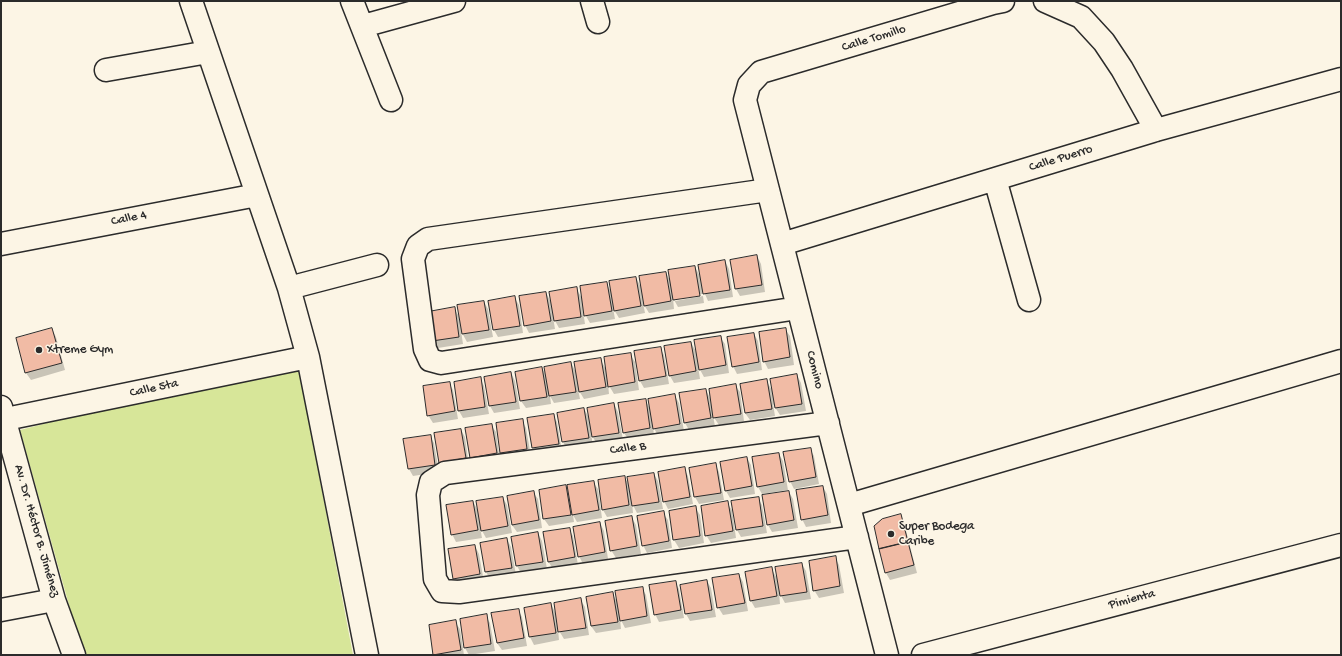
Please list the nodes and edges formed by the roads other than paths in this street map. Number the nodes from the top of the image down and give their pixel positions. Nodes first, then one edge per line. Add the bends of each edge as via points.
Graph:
1 (191, 1) edge
2 (352, 1) edge
3 (454, 1) edge
4 (592, 1) edge
5 (1003, 1) edge
6 (1045, 1) edge
7 (598, 22) dead end
8 (363, 26) junction
9 (208, 52) junction
10 (106, 70) dead end
11 (1341, 79) edge
12 (749, 85) joint
13 (391, 100) dead end
14 (1156, 130) junction
15 (995, 179) junction
16 (768, 190) junction
17 (258, 196) junction
18 (1, 244) edge
19 (782, 244) junction
20 (377, 266) dead end
21 (289, 288) junction
22 (1029, 300) dead end
23 (798, 308) junction
24 (308, 357) junction
25 (1341, 361) edge
26 (2, 415) edge
27 (828, 423) junction
28 (849, 505) junction
29 (857, 537) junction
30 (1341, 545) edge
31 (54, 600) junction
32 (1, 610) edge
33 (74, 655) edge
34 (367, 655) edge
35 (888, 655) edge
36 (923, 655) edge

1 - 9 street
2 - 8 street
3 - 8 street
4 - 7 street
5 - 12 street, Calle Tomillo via 761,72
6 - 14 street via 1081,17 1104,42
8 - 13 street
9 - 10 street
9 - 17 street
11 - 14 street, Calle Puerro
12 - 16 street, Comino via 745,100
14 - 15 street, Calle Puerro
15 - 19 street, Calle Puerro
15 - 22 street
16 - 19 street, Comino
16 - 23 street via 428,239 418,246 413,259 425,349 430,360 441,363
17 - 18 street, Calle 4
17 - 21 street
19 - 23 street, Comino
20 - 21 street
21 - 24 street
23 - 27 street, Comino
24 - 26 street, Calle 5ta
24 - 34 street
25 - 28 street
26 - 31 street, Av. Dr. Héctor B. Jiménez
27 - 28 street, Comino
27 - 29 street, Calle B via 445,473 431,482 428,495 434,579 442,591 459,592
28 - 29 street, Comino
29 - 35 street, Comino
30 - 36 street, Pimienta
31 - 32 street
31 - 33 street, Av. Dr. Héctor B. Jiménez

